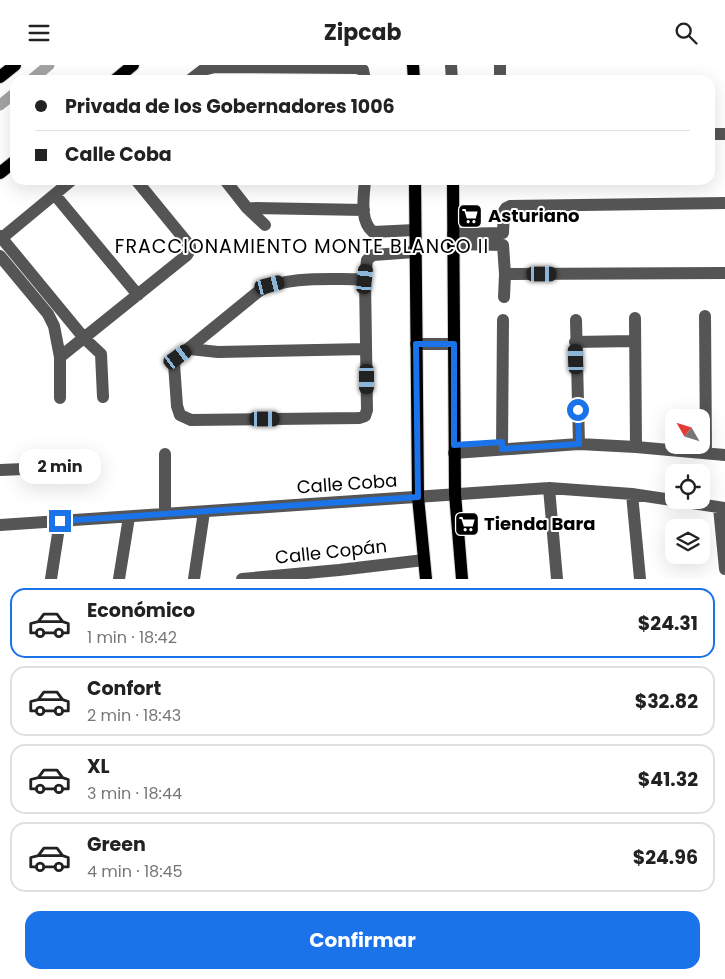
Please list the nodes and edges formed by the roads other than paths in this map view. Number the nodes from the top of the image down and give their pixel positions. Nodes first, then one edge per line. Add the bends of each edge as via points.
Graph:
1 (15, 65) edge
2 (196, 75) edge
3 (364, 75) edge
4 (0, 77) edge
5 (10, 165) edge
6 (0, 173) edge
7 (67, 185) edge
8 (140, 185) edge
9 (229, 185) edge
10 (365, 185) edge
11 (415, 185) edge
12 (453, 185) edge
13 (56, 195) junction
14 (725, 203) edge
15 (247, 208) junction
16 (364, 210) junction
17 (265, 225) dead end
18 (415, 230) junction
19 (1, 237) edge
20 (453, 239) junction
21 (503, 239) junction
22 (415, 252) junction
23 (6, 263) edge
24 (725, 273) edge
25 (505, 274) junction
26 (365, 279) junction
27 (138, 295) junction
28 (504, 297) dead end
29 (705, 316) dead end
30 (635, 318) dead end
31 (503, 320) dead end
32 (576, 320) dead end
33 (84, 338) junction
34 (634, 341) junction
35 (576, 342) junction
36 (416, 344) junction
37 (454, 344) junction
38 (190, 349) junction
39 (366, 349) junction
40 (60, 357) junction
41 (103, 397) dead end
42 (60, 398) dead end
43 (706, 409) edge
44 (579, 444) junction
45 (502, 446) junction
46 (636, 447) junction
47 (454, 449) junction
48 (665, 449) edge
49 (710, 453) edge
50 (165, 454) dead end
51 (725, 455) edge
52 (54, 466) dead end
53 (0, 470) edge
54 (549, 487) junction
55 (455, 494) junction
56 (632, 494) junction
57 (418, 497) junction
58 (722, 508) edge
59 (204, 512) junction
60 (165, 514) junction
61 (129, 517) junction
62 (60, 521) junction
63 (0, 525) edge
64 (424, 560) junction
65 (725, 569) edge
66 (339, 576) edge
67 (264, 578) edge
68 (52, 579) edge
69 (119, 579) edge
70 (194, 579) edge
71 (242, 579) edge
72 (426, 579) edge
73 (462, 579) edge
74 (557, 579) edge
75 (640, 579) edge

1 - 4 main road
2 - 3 street via 215,67 357,68 363,69
5 - 6 main road
7 - 13 street
8 - 27 street via 190,245 190,250
9 - 15 street
10 - 16 street
11 - 18 main road
12 - 20 main road
13 - 19 street
13 - 27 street
14 - 21 street via 510,206 504,211
15 - 16 street
15 - 17 street
16 - 18 street via 367,227 373,232
18 - 22 main road
19 - 23 street
20 - 21 street
20 - 37 main road
21 - 25 street
22 - 26 street via 373,255 367,260
22 - 36 main road
23 - 33 street
23 - 40 street via 54,325
24 - 25 street
25 - 28 street
26 - 38 street via 284,281 270,285
26 - 39 street
27 - 33 street
29 - 43 street
30 - 34 street
31 - 45 street
32 - 35 street
33 - 40 street
33 - 41 street via 101,354
34 - 35 street
34 - 46 street
35 - 44 street
36 - 37 street
36 - 57 main road
37 - 47 main road
38 - 39 street via 218,352
38 - 39 street via 174,363 178,411 191,419 365,416
40 - 42 street
44 - 45 street
44 - 46 street
45 - 47 street
46 - 48 street
47 - 55 main road
49 - 51 street
50 - 60 street
52 - 53 street
54 - 55 street, Calle Coba
54 - 56 street, Calle Coba
54 - 74 street
55 - 57 street, Calle Coba
55 - 73 main road
56 - 58 street, Calle Coba
56 - 75 street
57 - 59 street, Calle Coba
57 - 64 main road
58 - 65 street
59 - 60 street, Calle Coba
59 - 70 street
60 - 61 street, Calle Coba
61 - 62 street, Calle Coba
61 - 69 street
62 - 63 street, Calle Coba
62 - 68 street
64 - 66 street, Calle Copán
64 - 72 main road
66 - 67 street, Calle Copán
67 - 71 street, Calle Copán

